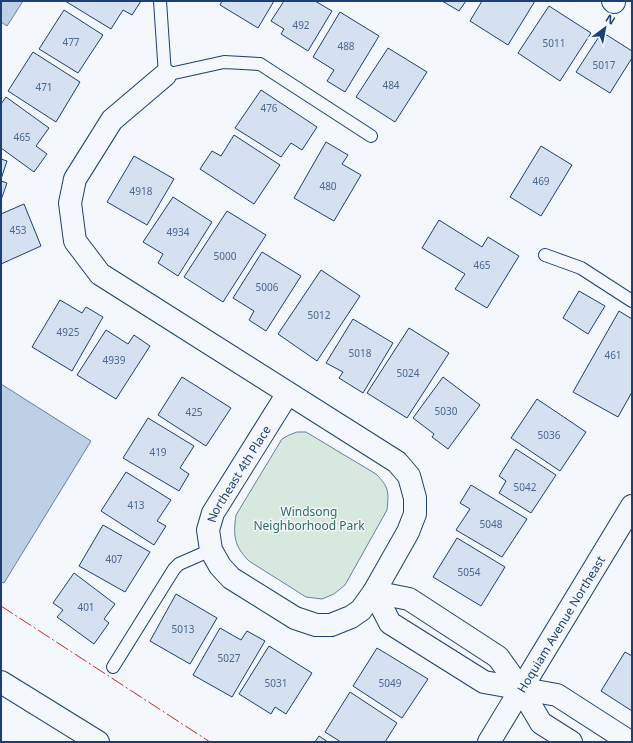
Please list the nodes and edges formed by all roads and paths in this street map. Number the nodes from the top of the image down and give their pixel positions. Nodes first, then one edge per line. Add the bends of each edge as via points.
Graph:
1 (160, 1) edge
2 (165, 75) junction
3 (371, 136) dead end
4 (545, 255) dead end
5 (632, 301) edge
6 (288, 393) junction
7 (632, 506) edge
8 (211, 550) junction
9 (374, 592) junction
10 (113, 667) dead end
11 (1, 682) edge
12 (521, 689) junction
13 (90, 740) edge
14 (489, 742) edge
15 (571, 742) edge
16 (630, 742) edge

1 - 2 lane
2 - 3 lane via 224,62 260,64
2 - 6 street, Northeast 4th Place via 112,120 75,179 70,203 75,242 100,274
4 - 5 lane via 581,268
6 - 8 street, Northeast 4th Place via 213,513 208,530
6 - 9 street, Northeast 4th Place via 396,462 409,476 415,498 415,514 408,532
7 - 12 street, Hoquiam Avenue Northeast
8 - 9 street, Northeast 4th Place via 231,578 295,618 316,625 332,625 351,617 361,610
8 - 10 lane via 179,564 174,569
9 - 12 street via 409,599 498,657
9 - 12 street via 390,623 484,682
11 - 13 street
12 - 14 street, Hoquiam Avenue Northeast
12 - 15 street via 541,723
12 - 16 street via 557,695

